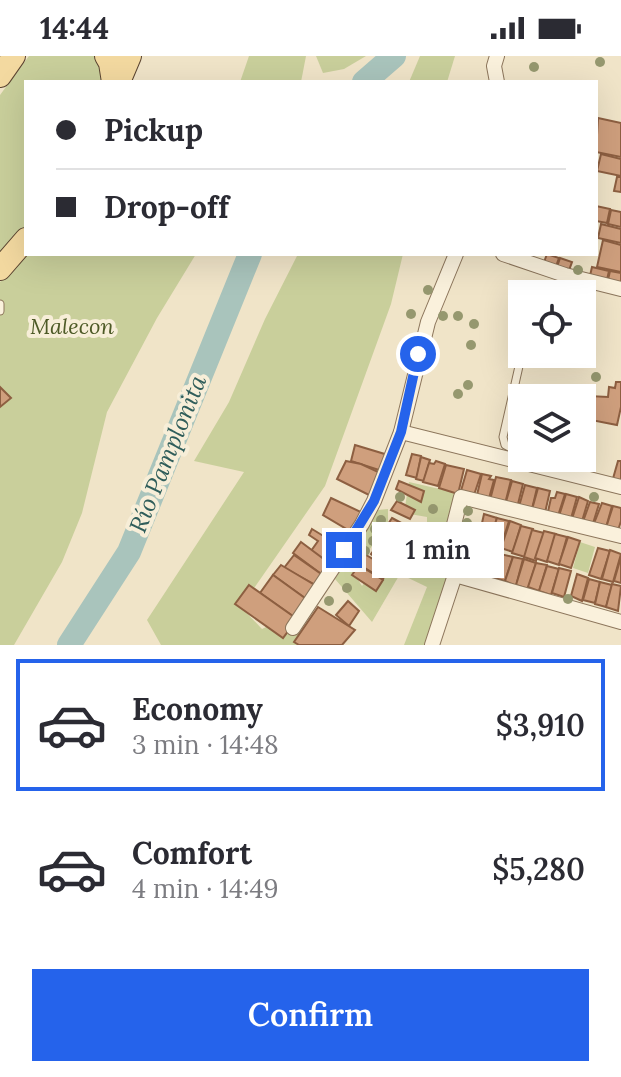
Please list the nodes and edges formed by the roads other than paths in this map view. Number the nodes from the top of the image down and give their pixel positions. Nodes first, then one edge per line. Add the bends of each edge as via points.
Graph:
1 (106, 56) edge
2 (130, 56) edge
3 (497, 56) edge
4 (113, 80) edge
5 (120, 80) edge
6 (497, 80) edge
7 (24, 241) edge
8 (455, 256) edge
9 (509, 256) edge
10 (0, 269) edge
11 (621, 289) edge
12 (0, 304) edge
13 (0, 311) edge
14 (508, 415) edge
15 (401, 432) junction
16 (508, 447) edge
17 (565, 472) edge
18 (572, 475) junction
19 (621, 487) edge
20 (621, 536) edge
21 (455, 575) junction
22 (621, 622) edge
23 (293, 628) dead end
24 (432, 645) edge

1 - 4 main road
2 - 5 main road
3 - 6 street
7 - 10 main road
8 - 15 street via 428,322
9 - 11 street
12 - 13 lane
14 - 16 lane via 503,437
15 - 18 street
15 - 23 street via 362,524
17 - 18 lane
18 - 19 street
20 - 21 street via 461,497 448,548
21 - 22 street
21 - 24 street

